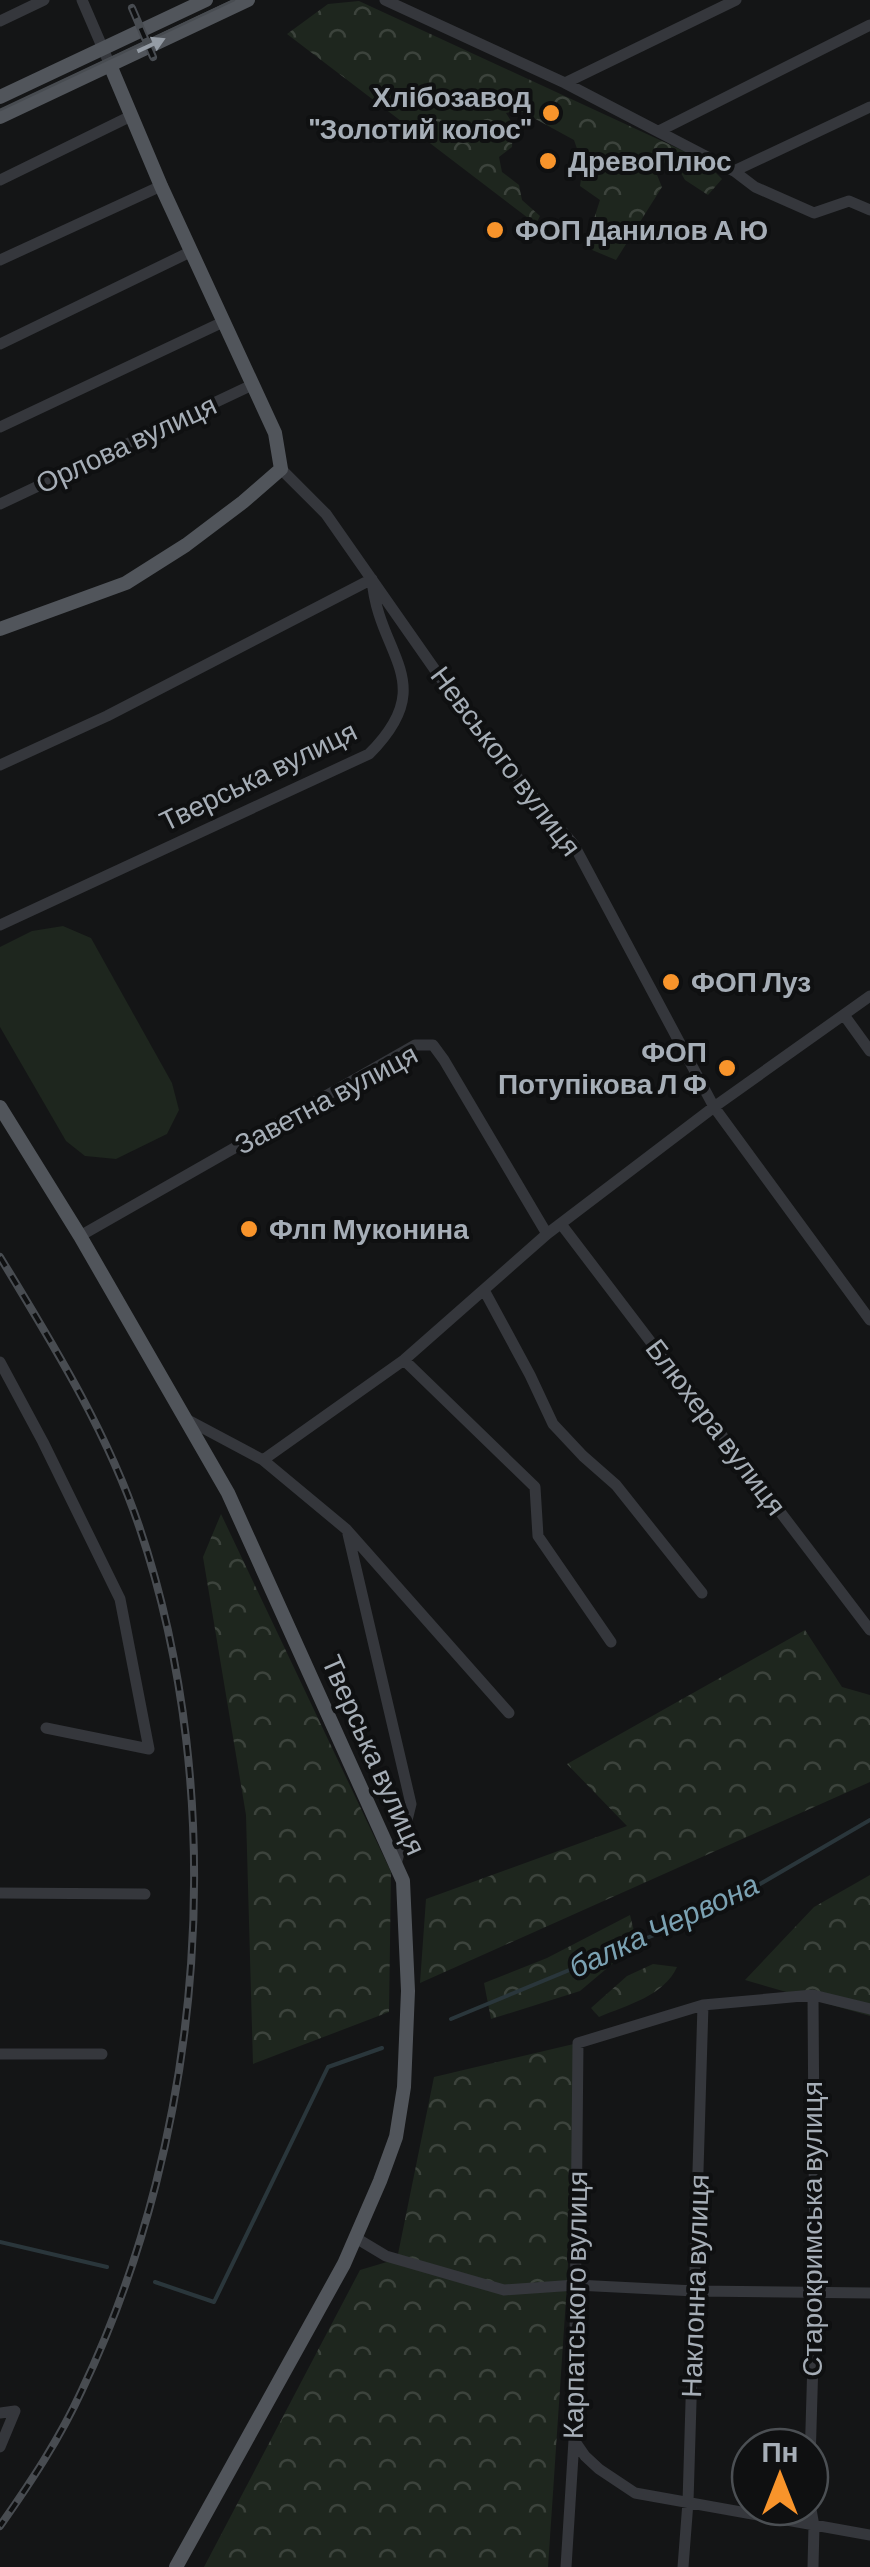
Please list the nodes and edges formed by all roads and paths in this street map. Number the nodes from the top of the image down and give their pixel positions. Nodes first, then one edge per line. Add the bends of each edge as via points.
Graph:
1 (44, 0) edge
2 (82, 0) edge
3 (206, 0) edge
4 (248, 0) edge
5 (385, 0) edge
6 (736, 0) edge
7 (0, 21) edge
8 (870, 25) edge
9 (103, 48) junction
10 (110, 64) junction
11 (565, 83) junction
12 (0, 97) edge
13 (870, 107) edge
14 (131, 116) junction
15 (0, 117) edge
16 (659, 130) junction
17 (734, 171) junction
18 (0, 180) edge
19 (161, 186) junction
20 (870, 210) edge
21 (190, 252) junction
22 (0, 260) edge
23 (224, 322) junction
24 (0, 344) edge
25 (252, 385) junction
26 (0, 427) edge
27 (280, 469) junction
28 (0, 504) edge
29 (372, 579) junction
30 (0, 629) edge
31 (0, 765) edge
32 (0, 925) edge
33 (870, 996) edge
34 (844, 1015) junction
35 (870, 1051) edge
36 (0, 1107) edge
37 (714, 1107) junction
38 (562, 1224) junction
39 (547, 1234) junction
40 (80, 1236) junction
41 (484, 1290) junction
42 (870, 1320) edge
43 (404, 1360) junction
44 (0, 1362) edge
45 (188, 1420) junction
46 (263, 1460) junction
47 (346, 1528) junction
48 (702, 1592) dead end
49 (870, 1630) edge
50 (611, 1642) dead end
51 (509, 1713) dead end
52 (46, 1728) dead end
53 (396, 1866) junction
54 (0, 1893) edge
55 (145, 1894) dead end
56 (812, 1995) junction
57 (703, 2006) junction
58 (870, 2009) edge
59 (0, 2054) edge
60 (102, 2054) dead end
61 (356, 2238) junction
62 (576, 2286) junction
63 (695, 2291) junction
64 (814, 2292) junction
65 (870, 2293) edge
66 (0, 2413) edge
67 (811, 2427) edge
68 (574, 2440) junction
69 (0, 2447) edge
70 (688, 2502) junction
71 (730, 2510) edge
72 (814, 2527) edge
73 (820, 2527) edge
74 (870, 2535) edge
75 (176, 2567) edge
76 (566, 2567) edge
77 (683, 2567) edge
78 (812, 2567) edge

1 - 7 street
2 - 9 street
3 - 9 main road
10 -> 4 main road
5 - 11 street
6 - 11 street
8 - 16 street
9 - 10 street
9 - 12 main road
10 - 14 main road
10 - 15 main road
11 - 16 street
13 - 17 street
14 - 18 street
14 - 19 main road
16 - 17 street
17 - 20 street via 814,213 849,200
19 - 21 main road
19 - 22 street
21 - 23 main road
21 - 24 street
23 - 25 main road
23 - 26 street
25 - 27 main road via 275,433
25 - 28 street, Орлова вулиця
27 - 29 street, Невського вулиця via 326,514
27 - 30 main road via 186,545 126,583
29 - 31 street
29 - 32 street, Тверська вулиця via 404,678 396,722 369,754
29 - 37 street, Невського вулиця via 475,726 574,845
33 - 34 street
34 - 35 street
34 - 37 street
36 - 40 main road, Тверська вулиця
37 - 38 street
37 - 42 street, Невського вулиця
38 - 39 street
38 - 49 street, Блюхера вулиця
39 - 40 street, Заветна вулиця via 444,1060 433,1045 414,1045
39 - 41 street
40 - 45 main road, Тверська вулиця
41 - 43 street
41 - 48 street via 554,1424 616,1485
43 - 46 street
43 - 50 street via 535,1487 538,1536
44 - 52 street via 120,1600 149,1749
45 - 46 street
45 - 53 main road, Тверська вулиця via 228,1492
46 - 47 street
47 - 51 street
47 - 53 street via 411,1804
53 - 61 main road, Тверська вулиця via 403,1881 408,1992 404,2087 396,2137
54 - 55 street
56 - 57 street
56 - 58 street
56 - 64 street, Старокримська вулиця
57 - 62 street, Карпатського вулиця via 578,2042
57 - 63 street, Наклонна вулиця
59 - 60 street
61 - 62 street via 386,2256 504,2290
61 - 75 main road, Тверська вулиця
62 - 63 street
62 - 68 street, Карпатського вулиця
63 - 64 street
63 - 70 street, Наклонна вулиця
64 - 65 street
64 - 67 street, Старокримська вулиця
66 - 69 street via 15,2411
68 - 70 street via 599,2469 635,2492
68 - 76 street, Карпатського вулиця
70 - 71 street
70 - 77 street, Наклонна вулиця
72 - 78 street
73 - 74 street

